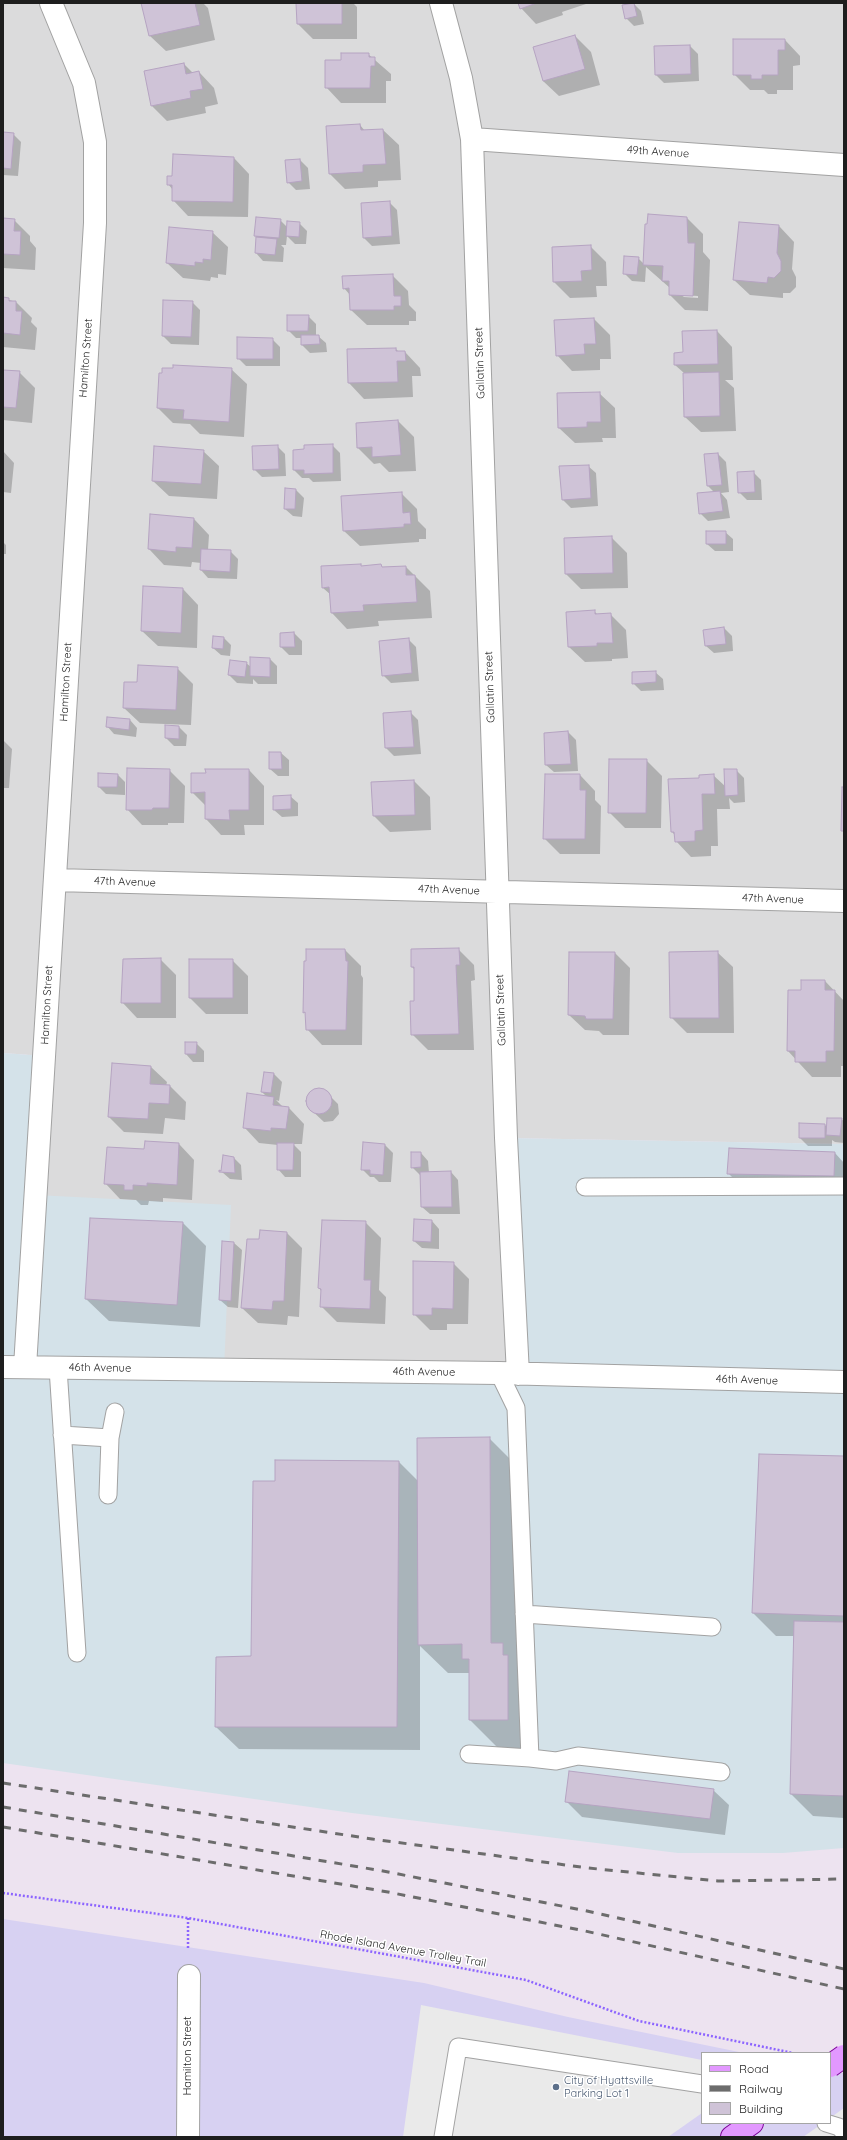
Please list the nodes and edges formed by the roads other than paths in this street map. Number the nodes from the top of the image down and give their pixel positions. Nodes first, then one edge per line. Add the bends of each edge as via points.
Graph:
1 (51, 3) edge
2 (441, 3) edge
3 (472, 139) junction
4 (844, 165) edge
5 (55, 880) junction
6 (497, 892) junction
7 (844, 901) edge
8 (844, 1186) edge
9 (584, 1187) dead end
10 (3, 1367) edge
11 (25, 1367) junction
12 (58, 1368) junction
13 (509, 1373) junction
14 (844, 1382) edge
15 (115, 1412) dead end
16 (62, 1435) junction
17 (110, 1438) junction
18 (108, 1495) dead end
19 (524, 1614) junction
20 (712, 1627) dead end
21 (78, 1653) dead end
22 (469, 1754) dead end
23 (530, 1758) junction
24 (722, 1772) dead end
25 (189, 1976) dead end
26 (844, 2056) edge
27 (831, 2065) edge
28 (701, 2084) edge
29 (829, 2124) edge
30 (844, 2132) edge
31 (188, 2137) edge
32 (443, 2137) edge

1 - 5 street, Hamilton Street via 84,83 95,142 95,209
2 - 3 street, Gallatin Street via 461,78
3 - 4 street, 49th Avenue
3 - 6 street, Gallatin Street
5 - 6 street, 47th Avenue
5 - 11 street, Hamilton Street
6 - 7 street, 47th Avenue
6 - 13 street, Gallatin Street via 506,1138
8 - 9 lane
10 - 11 street, 46th Avenue
11 - 12 street, 46th Avenue
12 - 13 street, 46th Avenue
12 - 16 lane
13 - 14 street, 46th Avenue
13 - 19 lane via 516,1408
15 - 17 lane
16 - 17 lane
16 - 21 lane
17 - 18 lane
19 - 20 lane
19 - 23 lane
22 - 23 lane
23 - 24 lane via 556,1761 578,1756
25 - 31 street, Hamilton Street
26 - 27 main road, bridge
28 - 32 lane via 458,2047
29 - 30 lane via 839,2127

